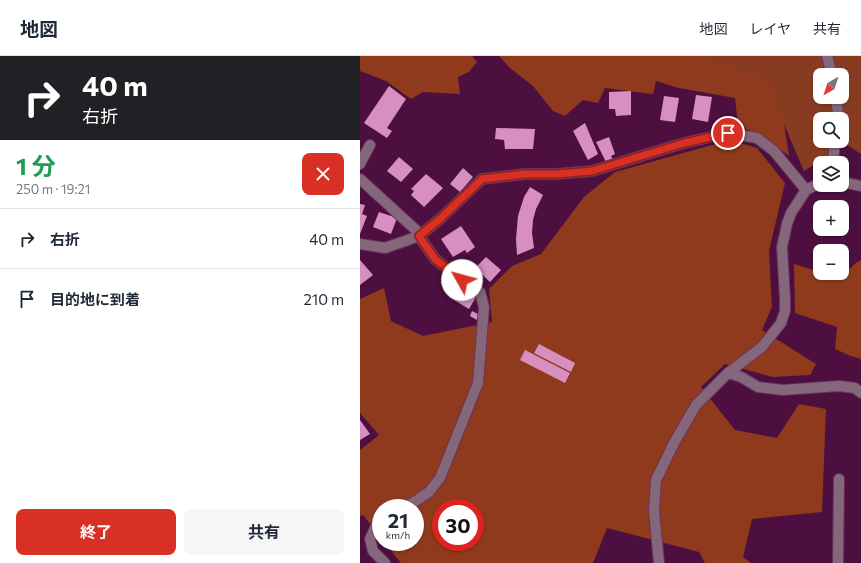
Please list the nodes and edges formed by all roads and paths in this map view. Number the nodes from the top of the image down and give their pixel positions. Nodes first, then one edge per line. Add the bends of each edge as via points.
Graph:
1 (827, 56) edge
2 (830, 68) edge
3 (370, 145) dead end
4 (360, 164) edge
5 (360, 179) edge
6 (849, 183) edge
7 (813, 186) edge
8 (861, 186) edge
9 (806, 190) junction
10 (419, 236) junction
11 (360, 244) edge
12 (728, 373) junction
13 (861, 393) edge
14 (839, 479) dead end
15 (418, 499) edge
16 (372, 535) edge
17 (372, 547) edge
18 (373, 551) edge
19 (385, 563) edge
20 (659, 563) edge
21 (838, 563) edge

1 - 2 street
3 - 4 street
5 - 10 street via 416,230
6 - 8 street
7 - 9 street
9 - 10 street via 774,152 757,138 728,133 684,143 592,171 482,179
9 - 12 street via 791,213 782,247 785,299 781,323 762,346
10 - 11 street via 385,248
10 - 15 street via 435,259 480,292 484,307 478,383 440,478 429,492
12 - 13 street via 758,387 783,390 839,386 855,388
12 - 20 street via 696,405 656,480 654,510
14 - 21 street
16 - 17 street
18 - 19 street

